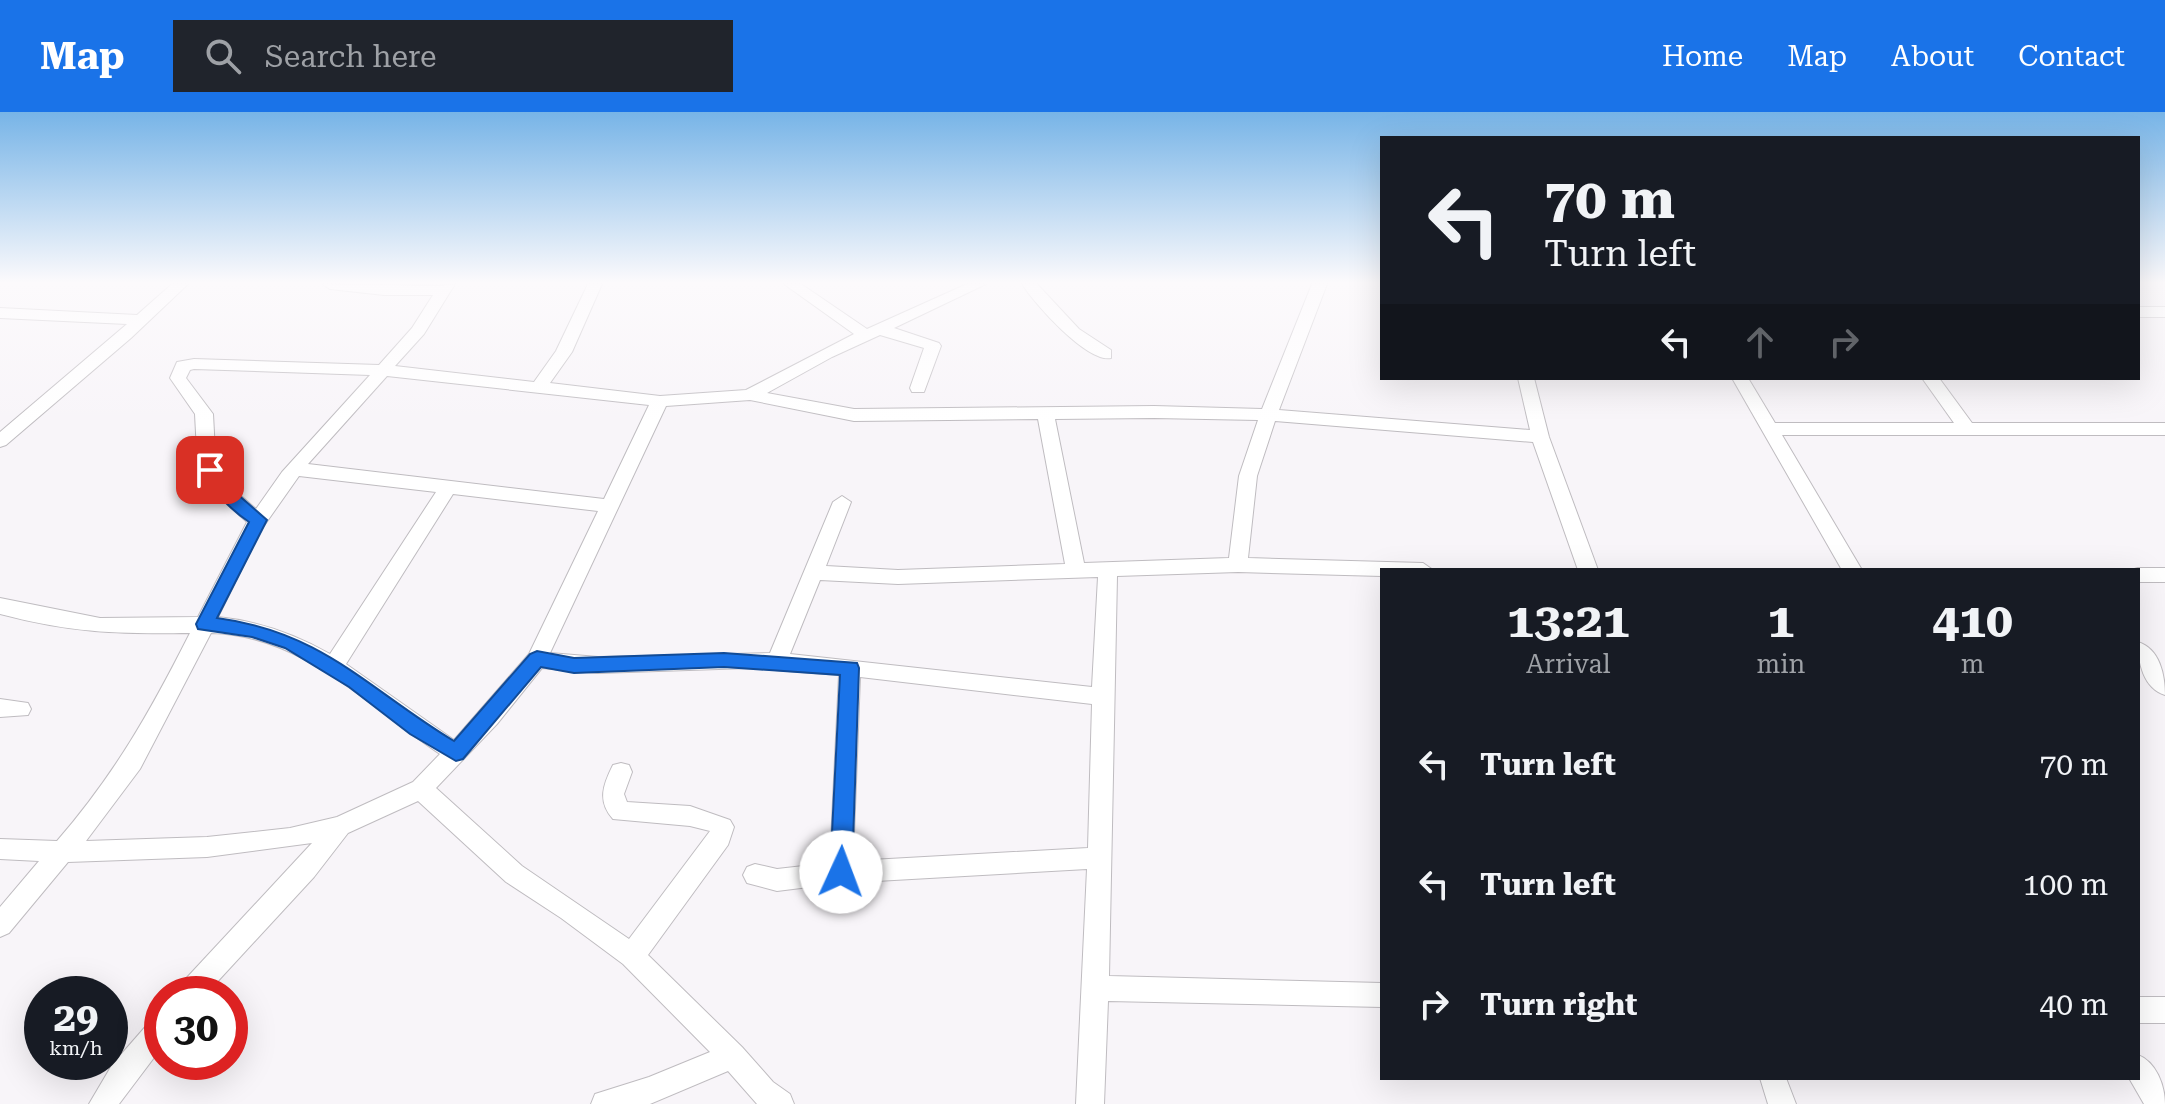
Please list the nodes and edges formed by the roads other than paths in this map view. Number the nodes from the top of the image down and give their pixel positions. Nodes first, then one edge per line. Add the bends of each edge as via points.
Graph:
1 (129, 330) edge
2 (418, 330) edge
3 (574, 330) edge
4 (869, 330) edge
5 (876, 330) edge
6 (1071, 330) edge
7 (1302, 330) edge
8 (872, 332) junction
9 (1105, 354) dead end
10 (383, 370) junction
11 (1526, 380) edge
12 (1741, 380) edge
13 (1931, 380) edge
14 (538, 388) junction
15 (918, 388) dead end
16 (750, 395) junction
17 (660, 401) junction
18 (1046, 415) junction
19 (1269, 415) junction
20 (1966, 428) junction
21 (1769, 429) junction
22 (2165, 429) edge
23 (1540, 437) junction
24 (0, 441) edge
25 (295, 469) junction
26 (447, 489) junction
27 (842, 502) dead end
28 (608, 506) junction
29 (258, 520) junction
30 (1238, 565) junction
31 (1587, 568) edge
32 (1851, 568) edge
33 (1108, 569) junction
34 (1380, 569) edge
35 (1076, 570) junction
36 (813, 572) junction
37 (2140, 575) edge
38 (2165, 575) edge
39 (0, 606) edge
40 (205, 624) junction
41 (2140, 653) edge
42 (537, 659) junction
43 (777, 661) junction
44 (332, 667) junction
45 (850, 668) junction
46 (2165, 687) edge
47 (1101, 696) junction
48 (456, 753) junction
49 (621, 772) dead end
50 (421, 789) junction
51 (340, 826) junction
52 (0, 849) edge
53 (64, 852) junction
54 (1100, 858) junction
55 (841, 872) junction
56 (755, 875) dead end
57 (0, 925) edge
58 (632, 956) junction
59 (206, 976) edge
60 (1098, 988) junction
61 (1380, 995) edge
62 (2140, 1010) edge
63 (2165, 1010) edge
64 (144, 1049) edge
65 (733, 1056) junction
66 (2140, 1071) edge
67 (1774, 1080) edge
68 (103, 1104) edge
69 (605, 1104) edge
70 (780, 1104) edge
71 (1090, 1104) edge
72 (1782, 1104) edge
73 (2159, 1104) edge

1 - 24 street
2 - 10 street
3 - 14 street
4 - 8 street
5 - 8 street
6 - 9 street
7 - 19 street
8 - 15 street via 933,346
8 - 16 street
10 - 14 street
10 - 25 street
10 - 29 street via 194,364 178,371 184,390 203,411 210,470 236,505
11 - 23 street
12 - 21 street
13 - 20 street
14 - 17 street
16 - 17 street
16 - 18 street via 854,415
17 - 28 street
18 - 19 street
18 - 35 street
19 - 23 street
19 - 30 street via 1248,476
20 - 21 street
20 - 22 street
21 - 32 street
23 - 31 street
25 - 26 street
25 - 29 street
26 - 28 street
26 - 44 street
27 - 36 street
28 - 42 street
29 - 40 street
30 - 33 street
30 - 34 street
33 - 35 street
33 - 47 street
35 - 36 street via 898,577
36 - 43 street
37 - 38 street
39 - 40 street via 113,627
40 - 44 street via 266,634
40 - 53 street via 132,762
41 - 46 street
42 - 43 street via 574,666
42 - 48 street
43 - 45 street
44 - 48 street
45 - 47 street
45 - 55 street
47 - 54 street
48 - 50 street
49 - 58 street via 613,794 621,812 717,821 722,827 720,838
50 - 51 street
50 - 58 street via 514,874
51 - 53 street via 290,838 207,847
51 - 59 street
52 - 53 street
53 - 57 street
54 - 55 street
54 - 60 street
55 - 56 street via 777,880
58 - 65 street
60 - 61 street
60 - 71 street
62 - 63 street
64 - 68 street
65 - 69 street
65 - 70 street
66 - 73 street
67 - 72 street

